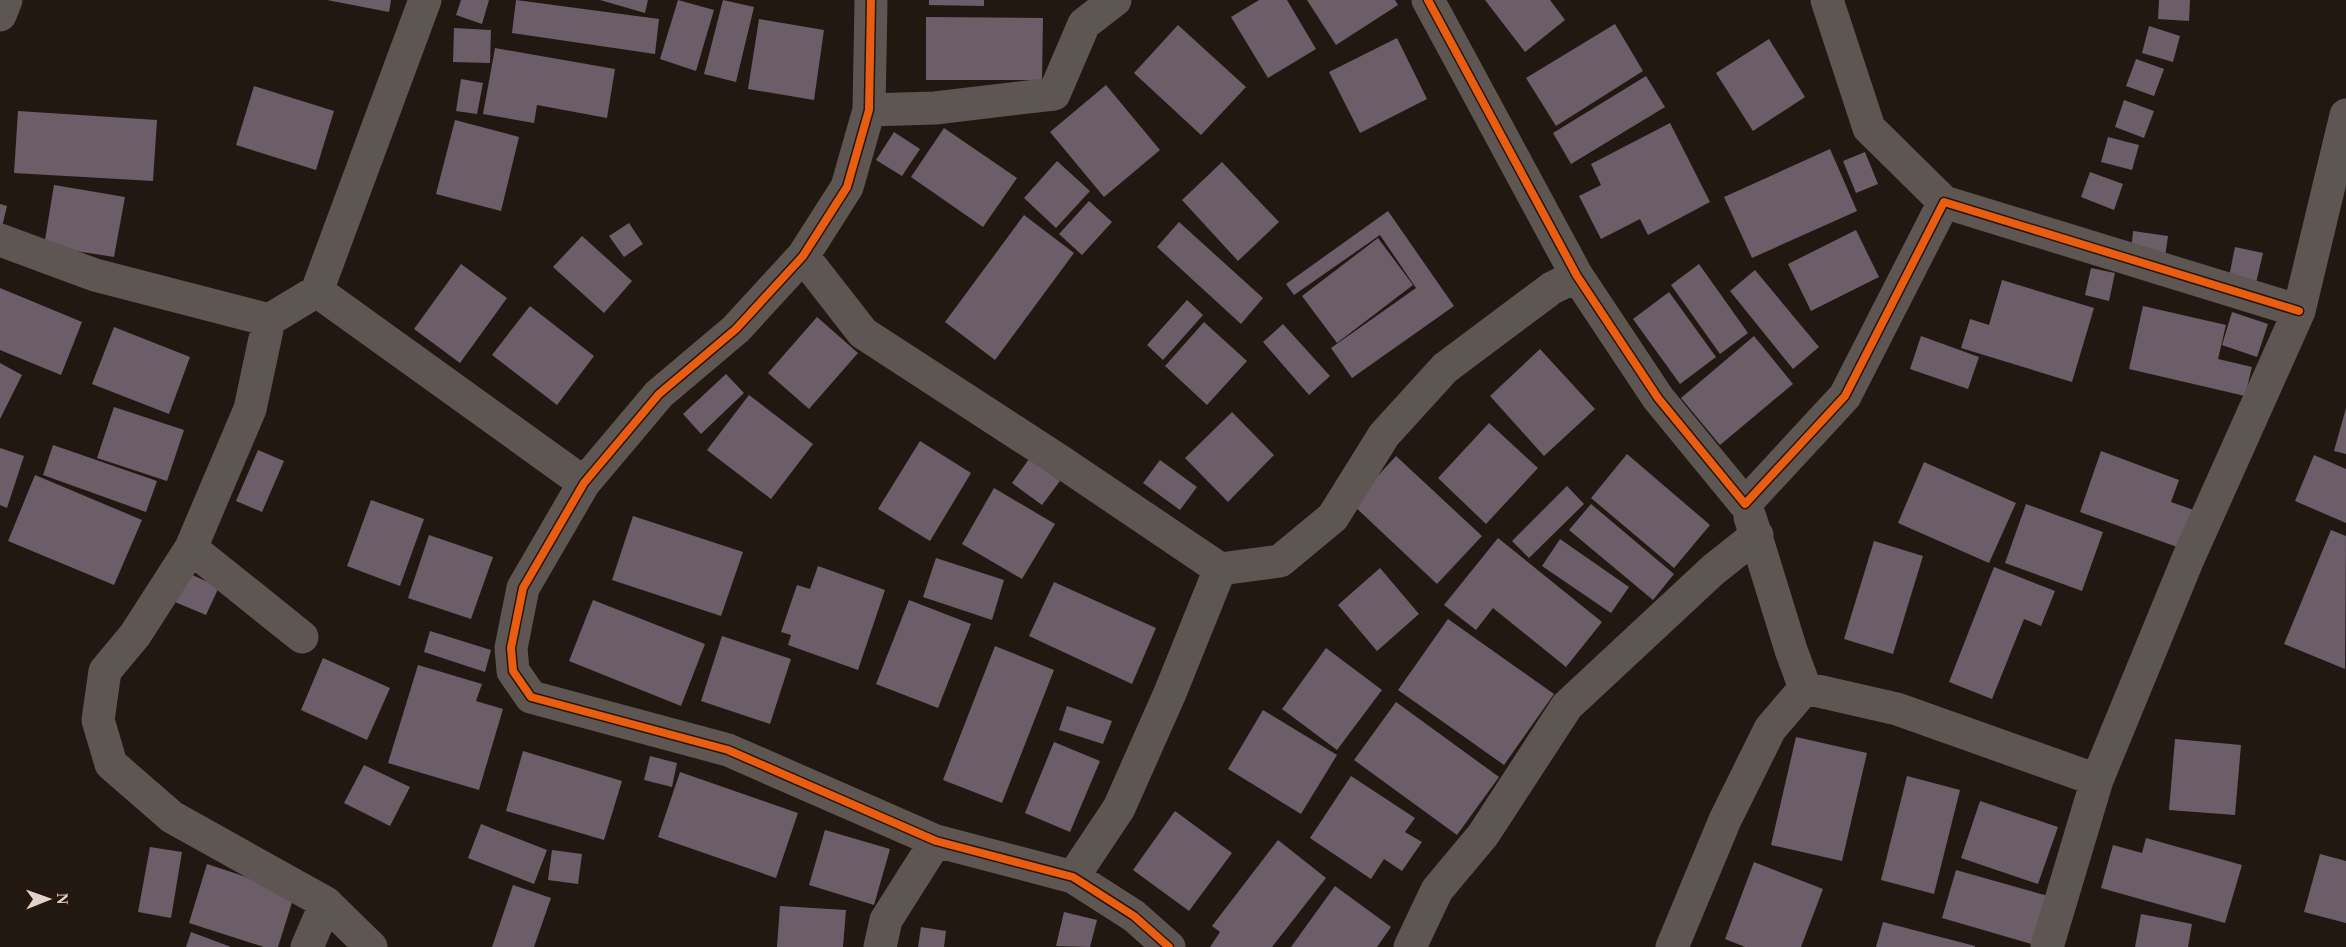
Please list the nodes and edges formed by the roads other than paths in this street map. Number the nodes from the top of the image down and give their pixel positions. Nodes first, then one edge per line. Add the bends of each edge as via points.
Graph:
1 (6, 0) edge
2 (424, 0) edge
3 (872, 0) edge
4 (1115, 0) edge
5 (1428, 0) edge
6 (1827, 0) edge
7 (0, 15) edge
8 (869, 110) junction
9 (2346, 115) edge
10 (1944, 201) junction
11 (0, 240) edge
12 (803, 256) junction
13 (1577, 276) junction
14 (317, 291) junction
15 (2299, 311) junction
16 (269, 320) junction
17 (584, 483) junction
18 (1745, 504) junction
19 (1757, 535) junction
20 (191, 548) junction
21 (1220, 569) junction
22 (302, 637) dead end
23 (1805, 688) junction
24 (2097, 780) junction
25 (936, 841) junction
26 (1073, 877) junction
27 (326, 903) junction
28 (307, 947) edge
29 (371, 947) edge
30 (880, 947) edge
31 (1169, 947) edge
32 (1410, 947) edge
33 (1672, 947) edge
34 (2047, 947) edge

1 - 7 street
2 - 14 street
3 - 8 street
4 - 8 street via 1084,24 1054,94 935,108
5 - 13 street
6 - 10 street via 1869,128
8 - 12 street via 847,187
9 - 15 street
10 - 15 street
10 - 18 street via 1845,396
11 - 16 street via 95,275
12 - 17 street via 736,329 659,394
12 - 21 street via 863,333
13 - 18 street via 1658,398
13 - 21 street via 1552,288 1445,368 1384,435 1333,517 1280,561
14 - 16 street
14 - 17 street
15 - 24 street via 2188,559
16 - 20 street via 250,409
17 - 25 street via 523,588 511,648 513,671 531,697 728,750
18 - 19 street
19 - 23 street
19 - 32 street via 1713,570 1567,706 1483,835 1437,890
20 - 22 street
20 - 27 street via 135,635 105,671 98,720 111,764 172,817
21 - 26 street via 1119,808
23 - 24 street via 1897,709
23 - 33 street via 1770,729 1725,820
24 - 34 street
25 - 26 street
25 - 30 street via 886,920
26 - 31 street via 1134,915
27 - 28 street
27 - 29 street

